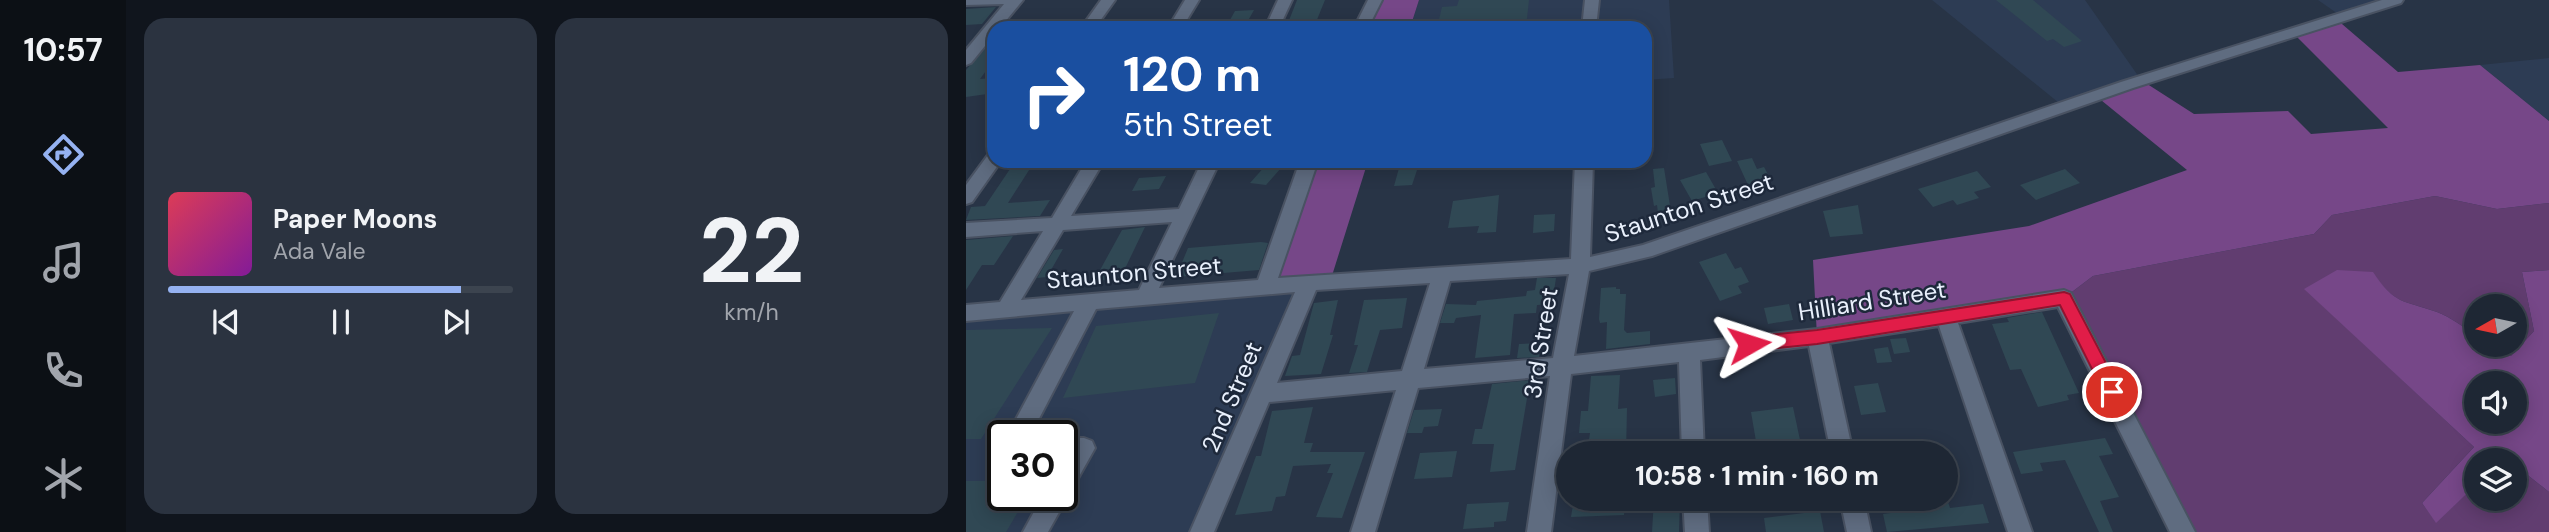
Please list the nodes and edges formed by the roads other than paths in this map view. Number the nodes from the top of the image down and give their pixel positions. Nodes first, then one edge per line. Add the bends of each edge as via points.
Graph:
1 (1015, 0) edge
2 (1108, 0) edge
3 (1192, 0) edge
4 (1285, 0) edge
5 (1375, 0) edge
6 (1592, 0) edge
7 (2396, 0) edge
8 (966, 1) edge
9 (998, 21) edge
10 (1093, 21) edge
11 (1179, 21) edge
12 (1275, 21) edge
13 (1364, 21) edge
14 (1589, 21) edge
15 (987, 34) edge
16 (966, 60) edge
17 (988, 168) edge
18 (1091, 168) edge
19 (1208, 168) edge
20 (1307, 168) edge
21 (1584, 168) edge
22 (966, 198) edge
23 (1186, 215) junction
24 (1057, 224) junction
25 (966, 230) edge
26 (1580, 266) junction
27 (1442, 275) junction
28 (1309, 283) junction
29 (1266, 286) junction
30 (1146, 296) junction
31 (1090, 301) junction
32 (1006, 309) junction
33 (966, 313) edge
34 (1946, 317) junction
35 (1817, 337) junction
36 (1689, 351) junction
37 (1562, 364) junction
38 (1410, 380) junction
39 (1263, 393) junction
40 (1027, 420) edge
41 (1693, 441) edge
42 (1839, 441) edge
43 (1078, 448) edge
44 (1078, 458) edge
45 (1047, 511) edge
46 (1696, 511) edge
47 (1855, 511) edge
48 (1035, 532) edge
49 (1202, 532) edge
50 (1363, 532) edge
51 (1539, 532) edge
52 (1697, 532) edge
53 (1859, 532) edge
54 (2020, 532) edge
55 (2183, 532) edge

1 - 8 street
1 - 9 street
2 - 10 street
3 - 11 street
4 - 12 street
5 - 13 street
6 - 14 street
7 - 26 street, Staunton Street via 2134,82 1646,251
15 - 16 street
17 - 22 street
18 - 24 street
19 - 23 street
20 - 29 street
21 - 26 street, 3rd Street
23 - 24 street
23 - 30 street
24 - 25 street
24 - 32 street
26 - 27 street, Staunton Street
26 - 37 street, 3rd Street
27 - 28 street, Staunton Street
27 - 38 street
28 - 29 street, Staunton Street
28 - 39 street, 2nd Street
29 - 30 street, Staunton Street
30 - 31 street, Staunton Street
31 - 32 street, Staunton Street
31 - 40 street
32 - 33 street, Staunton Street
34 - 35 street, Hilliard Street
34 - 54 street
34 - 55 street, Hilliard Street via 2064,298
35 - 36 street, Hilliard Street
35 - 42 street
36 - 37 street, Hilliard Street
36 - 41 street
37 - 38 street, Hilliard Street
37 - 51 street, 3rd Street
38 - 39 street, Hilliard Street
38 - 50 street
39 - 49 street, 2nd Street
43 - 44 street via 1084,448
45 - 48 street
46 - 52 street
47 - 53 street

